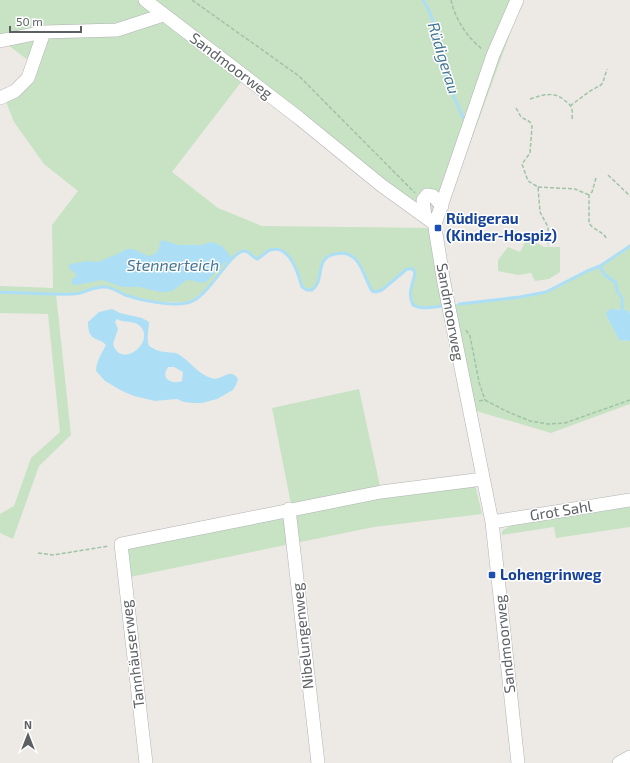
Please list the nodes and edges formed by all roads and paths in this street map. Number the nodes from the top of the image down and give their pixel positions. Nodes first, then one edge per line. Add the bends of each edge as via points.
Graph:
1 (145, 0) edge
2 (192, 0) edge
3 (451, 0) edge
4 (517, 0) edge
5 (164, 15) junction
6 (44, 32) junction
7 (0, 42) edge
8 (493, 55) junction
9 (606, 70) dead end
10 (0, 98) edge
11 (530, 99) dead end
12 (570, 106) junction
13 (516, 108) dead end
14 (572, 120) dead end
15 (608, 175) dead end
16 (596, 178) dead end
17 (538, 187) junction
18 (589, 195) junction
19 (630, 196) edge
20 (424, 200) junction
21 (442, 206) junction
22 (430, 221) junction
23 (606, 238) dead end
24 (548, 246) dead end
25 (466, 330) dead end
26 (486, 400) junction
27 (630, 400) edge
28 (467, 405) junction
29 (483, 479) junction
30 (630, 500) edge
31 (289, 510) junction
32 (492, 522) junction
33 (121, 544) junction
34 (38, 553) dead end
35 (630, 757) edge
36 (146, 763) edge
37 (318, 763) edge
38 (518, 763) edge
39 (619, 763) edge

1 - 5 street, Sandmoorweg
2 - 20 path via 299,76 413,192
3 - 8 path via 454,11 468,35 481,49
4 - 8 street
5 - 6 street via 117,30
5 - 22 street, Sandmoorweg
6 - 7 street
6 - 10 street via 28,78 15,92
8 - 21 street
9 - 12 path via 600,85
11 - 12 path via 552,94 560,96
12 - 14 path
13 - 17 path via 521,117 532,126 530,153 522,164 528,181
15 - 19 path
16 - 18 path
17 - 18 path via 575,189
17 - 24 path via 540,212 548,227
18 - 23 path via 589,223
20 - 21 street via 427,195 431,195
20 - 22 street
21 - 22 street
22 - 28 street, Sandmoorweg
25 - 26 path via 470,336 479,382
26 - 27 path via 530,421 548,424 565,423
26 - 28 path
28 - 29 street, Sandmoorweg
29 - 31 street via 381,492
29 - 32 street, Sandmoorweg
30 - 32 street, Grot Sahl
31 - 33 street
31 - 37 street, Nibelungenweg
32 - 38 street, Sandmoorweg
33 - 34 path via 53,555
33 - 36 street, Tannhäuserweg
35 - 39 street

